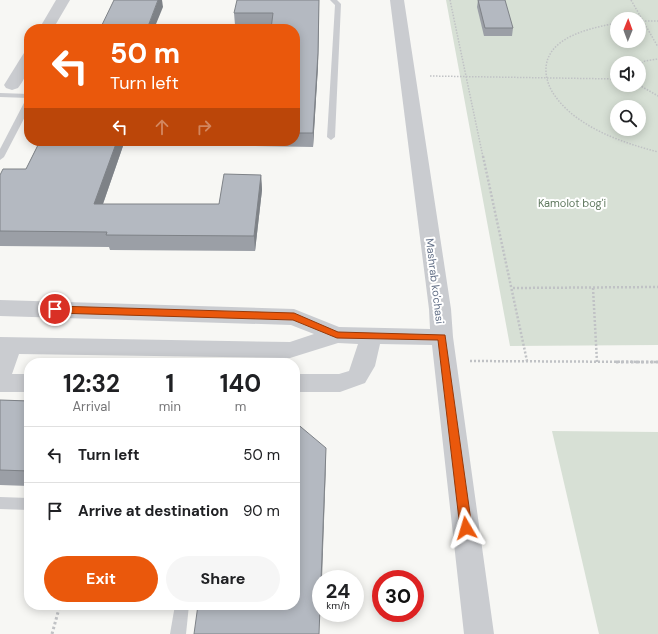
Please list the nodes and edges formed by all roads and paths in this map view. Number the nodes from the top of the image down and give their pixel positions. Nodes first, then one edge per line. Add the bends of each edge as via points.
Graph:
1 (63, 0) edge
2 (333, 0) edge
3 (397, 0) edge
4 (450, 0) edge
5 (631, 0) edge
6 (638, 12) edge
7 (646, 21) edge
8 (658, 21) edge
9 (49, 24) edge
10 (610, 24) edge
11 (646, 26) edge
12 (658, 47) edge
13 (658, 59) edge
14 (646, 62) edge
15 (24, 65) edge
16 (408, 76) junction
17 (464, 77) junction
18 (546, 78) junction
19 (610, 79) edge
20 (12, 85) dead end
21 (646, 89) edge
22 (0, 95) edge
23 (24, 96) edge
24 (658, 96) edge
25 (24, 111) edge
26 (331, 137) dead end
27 (658, 152) edge
28 (0, 157) edge
29 (513, 288) junction
30 (593, 288) junction
31 (658, 288) edge
32 (0, 308) edge
33 (337, 335) junction
34 (371, 336) junction
35 (442, 337) junction
36 (5, 345) edge
37 (445, 361) junction
38 (527, 361) junction
39 (597, 362) junction
40 (658, 362) edge
41 (0, 374) edge
42 (0, 383) edge
43 (24, 383) edge
44 (300, 383) edge
45 (0, 504) edge
46 (24, 504) edge
47 (59, 610) edge
48 (181, 610) edge
49 (52, 634) edge
50 (178, 634) edge
51 (479, 634) edge

1 - 9 street
2 - 26 lane via 338,4
3 - 16 street, Mashrab ko'chasi
4 - 17 path
5 - 6 path
7 - 8 path
10 - 18 path via 589,29 565,40 550,55 546,64
11 - 12 path
13 - 14 path
15 - 20 street
16 - 17 path
16 - 35 street, Mashrab ko'chasi
17 - 18 path
17 - 29 path
18 - 19 path
18 - 27 path via 562,105 580,119 630,144
21 - 24 path
22 - 23 lane
25 - 28 lane
29 - 30 path
29 - 38 path
30 - 31 path
30 - 39 path
32 - 33 street via 294,317
33 - 34 street
33 - 36 street via 290,350
34 - 35 street
34 - 44 street via 358,377 340,383
35 - 37 street, Mashrab ko'chasi
36 - 41 street
37 - 38 path
37 - 51 street, Mashrab ko'chasi
38 - 39 path
39 - 40 path
42 - 43 street
45 - 46 lane
47 - 49 path
48 - 50 lane

